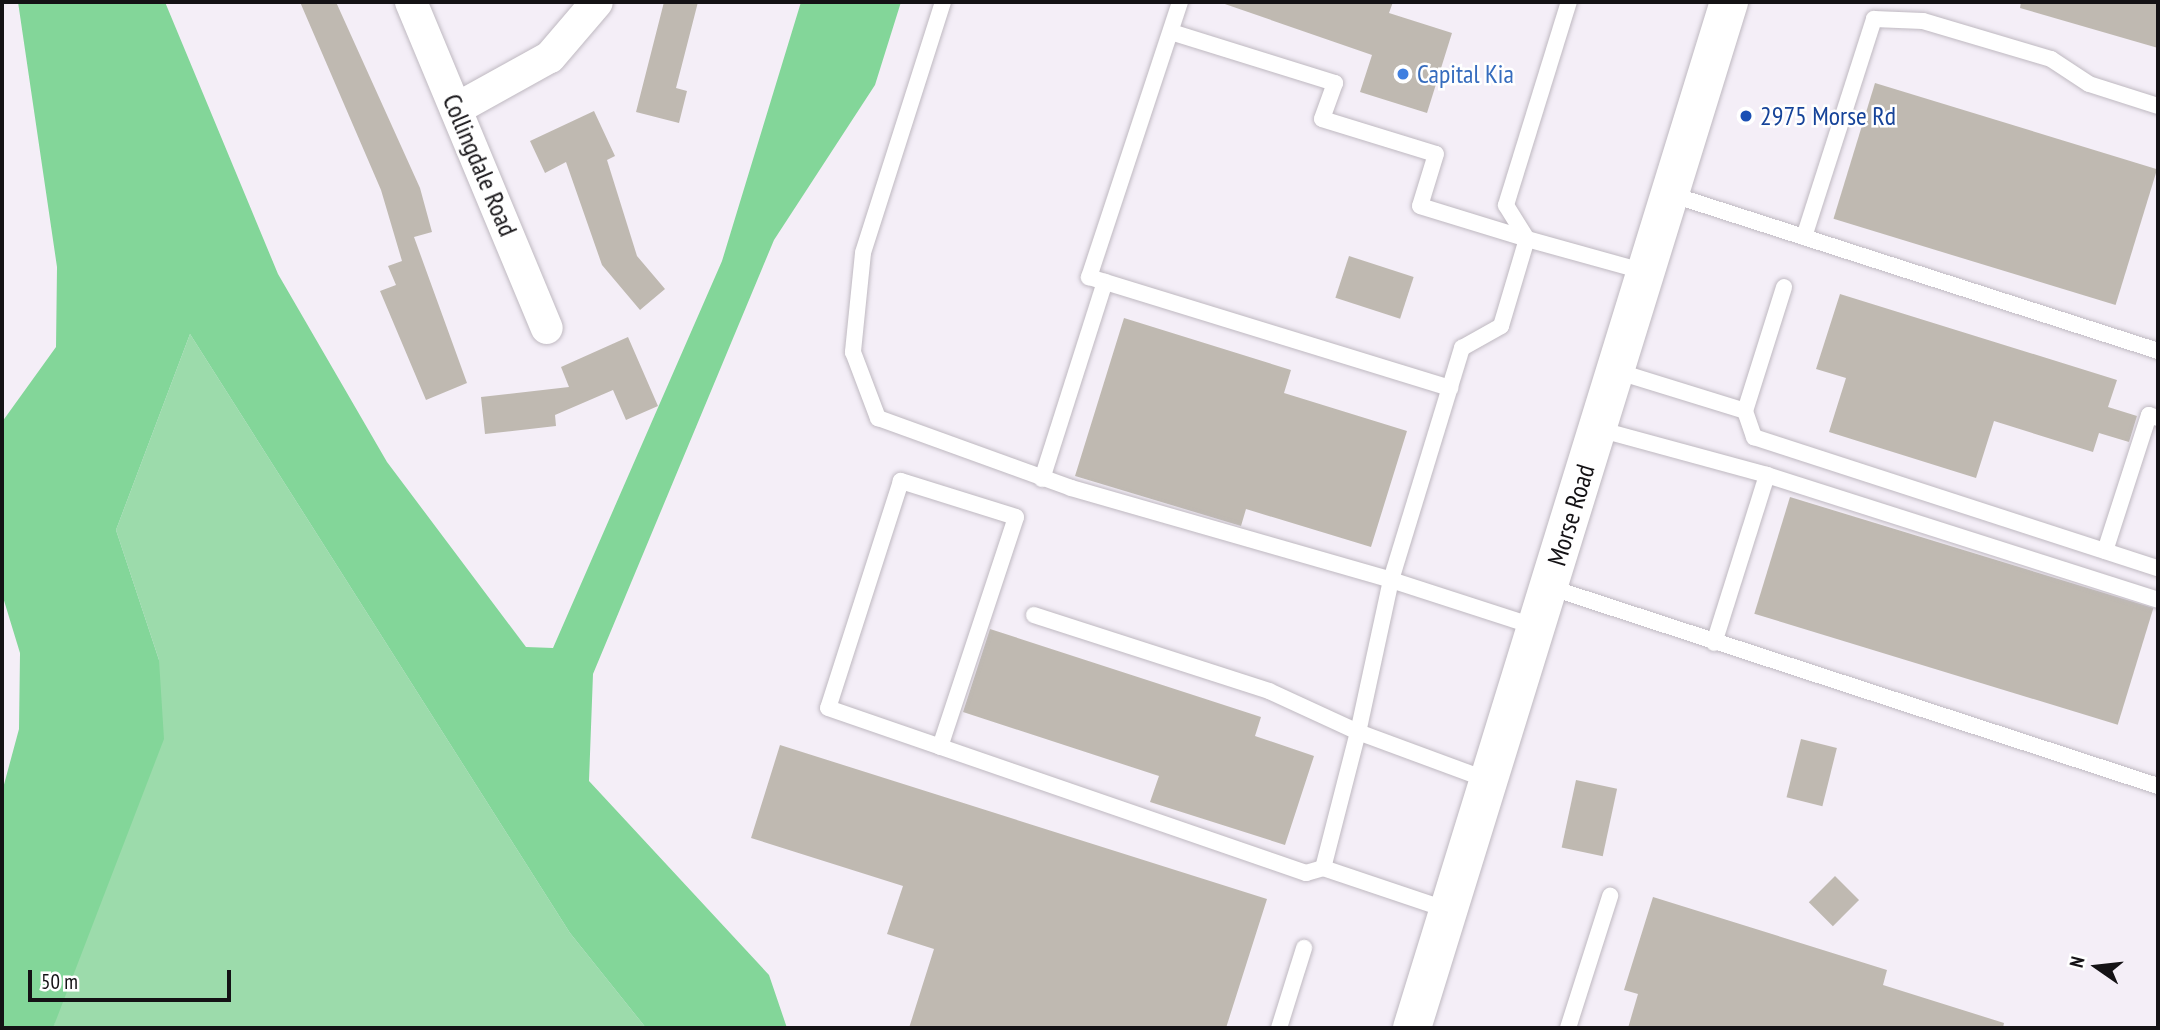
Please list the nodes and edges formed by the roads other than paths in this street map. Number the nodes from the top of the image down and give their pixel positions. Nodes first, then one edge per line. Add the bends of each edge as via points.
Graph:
1 (411, 2) edge
2 (597, 2) edge
3 (943, 2) edge
4 (1180, 2) edge
5 (1569, 2) edge
6 (1729, 2) edge
7 (1171, 32) junction
8 (2158, 106) edge
9 (456, 109) junction
10 (1670, 194) junction
11 (1804, 236) junction
12 (1527, 239) junction
13 (1646, 272) junction
14 (1105, 282) junction
15 (1784, 287) dead end
16 (547, 328) dead end
17 (2158, 351) edge
18 (1616, 371) junction
19 (1450, 388) junction
20 (1745, 411) junction
21 (2158, 418) edge
22 (1598, 429) junction
23 (1767, 475) junction
24 (1042, 479) junction
25 (2105, 551) junction
26 (2158, 568) edge
27 (1391, 580) junction
28 (1549, 587) junction
29 (2158, 600) edge
30 (1034, 615) dead end
31 (1536, 627) junction
32 (1714, 643) junction
33 (1358, 732) junction
34 (940, 747) junction
35 (1488, 780) junction
36 (2158, 786) edge
37 (1323, 868) junction
38 (1610, 896) dead end
39 (1448, 910) junction
40 (1304, 948) dead end
41 (1279, 1028) edge
42 (1412, 1028) edge
43 (1568, 1028) edge

1 - 9 street, Collingdale Road
2 - 9 street via 550,57
3 - 24 lane via 863,253 853,352 878,418
4 - 7 lane
5 - 12 lane via 1506,205
6 - 10 main road, Morse Road
7 - 12 lane via 1335,83 1322,119 1436,154 1420,205
7 - 14 lane via 1089,277
8 - 11 lane via 2089,84 2051,59 1923,21 1874,19
9 - 16 street, Collingdale Road
10 - 11 lane
10 - 13 main road, Morse Road
11 - 17 lane
12 - 13 lane
12 - 19 lane via 1501,326 1462,348
13 - 18 main road, Morse Road
14 - 19 lane
14 - 24 lane
15 - 20 lane
18 - 20 lane
18 - 22 main road, Morse Road
19 - 27 lane
20 - 25 lane via 1754,437
21 - 25 lane via 2149,415
22 - 23 lane
22 - 28 main road, Morse Road
23 - 29 lane
23 - 32 lane
24 - 27 lane
25 - 26 lane
27 - 31 lane
27 - 33 lane
28 - 31 main road, Morse Road
28 - 32 lane
30 - 33 lane via 1269,691
31 - 35 main road, Morse Road
32 - 36 lane
33 - 35 lane
33 - 37 lane
34 - 34 lane via 828,708 901,481 1016,517
34 - 37 lane via 1306,873
35 - 39 main road, Morse Road
37 - 39 lane
38 - 43 lane
39 - 42 main road, Morse Road
40 - 41 lane

